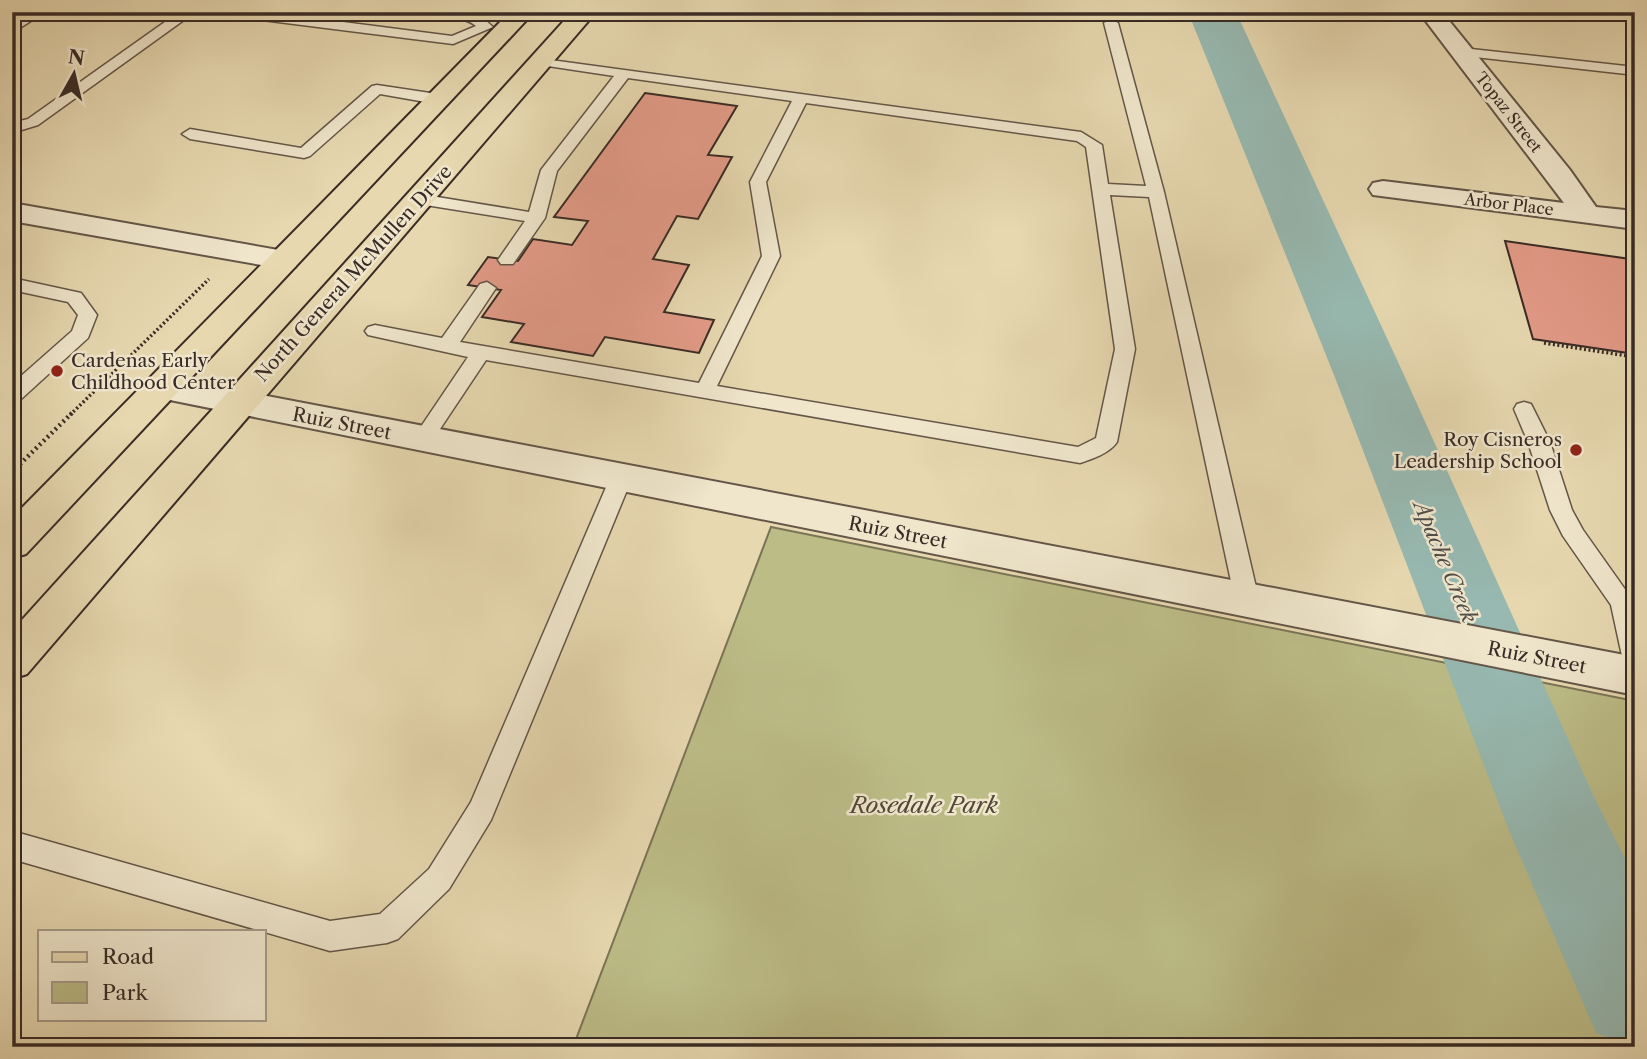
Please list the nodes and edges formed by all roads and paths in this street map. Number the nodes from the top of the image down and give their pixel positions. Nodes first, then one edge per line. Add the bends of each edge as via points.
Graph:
1 (38, 12) edge
2 (188, 12) edge
3 (231, 12) edge
4 (447, 12) edge
5 (585, 12) edge
6 (1430, 12) edge
7 (505, 23) edge
8 (1111, 23) dead end
9 (12, 29) edge
10 (1462, 52) junction
11 (541, 61) junction
12 (1635, 71) edge
13 (624, 73) junction
14 (801, 98) junction
15 (437, 99) junction
16 (12, 128) edge
17 (190, 134) dead end
18 (1100, 189) junction
19 (1383, 189) dead end
20 (1156, 191) junction
21 (419, 199) junction
22 (12, 212) edge
23 (1586, 213) junction
24 (536, 218) junction
25 (1635, 220) edge
26 (284, 260) junction
27 (507, 260) dead end
28 (217, 272) dead end
29 (12, 284) edge
30 (486, 288) dead end
31 (375, 331) dead end
32 (1544, 343) dead end
33 (447, 346) junction
34 (481, 353) junction
35 (1635, 357) edge
36 (162, 388) junction
37 (705, 391) junction
38 (12, 397) edge
39 (237, 403) junction
40 (1524, 409) dead end
41 (423, 439) junction
42 (12, 472) edge
43 (621, 478) junction
44 (12, 543) edge
45 (1247, 600) junction
46 (1635, 656) edge
47 (12, 661) edge
48 (1635, 676) edge
49 (12, 845) edge

1 - 9 lane
2 - 16 lane via 33,122
3 - 7 lane via 453,40
4 - 7 lane
5 - 11 main road, North General McMullen Drive
6 - 10 street, Topaz Street
7 - 15 main road
8 - 20 lane
10 - 12 lane
10 - 23 street, Topaz Street
11 - 13 lane
11 - 21 main road, North General McMullen Drive
13 - 14 lane
13 - 24 lane via 549,170
14 - 18 lane via 1081,137 1094,145
14 - 37 lane via 758,182 771,256
15 - 17 lane via 377,89 304,153
15 - 26 main road
18 - 20 lane
18 - 37 lane via 1125,349 1106,442 1080,455
19 - 23 street, Arbor Place
20 - 45 lane
21 - 24 lane
21 - 39 main road, North General McMullen Drive
22 - 26 street
23 - 25 street, Arbor Place
24 - 27 lane
26 - 36 main road
28 - 42 path
29 - 38 lane via 74,298 88,315 81,334
30 - 33 lane
31 - 33 lane
32 - 35 path
33 - 34 lane
34 - 37 lane
34 - 41 lane
36 - 39 street, Ruiz Street
36 - 44 main road
39 - 41 street, Ruiz Street
39 - 47 main road, North General McMullen Drive
40 - 46 lane via 1570,528 1622,602
41 - 43 street, Ruiz Street
43 - 45 street, Ruiz Street
43 - 49 lane via 481,811 439,880 387,928 330,936
45 - 48 street, Ruiz Street

